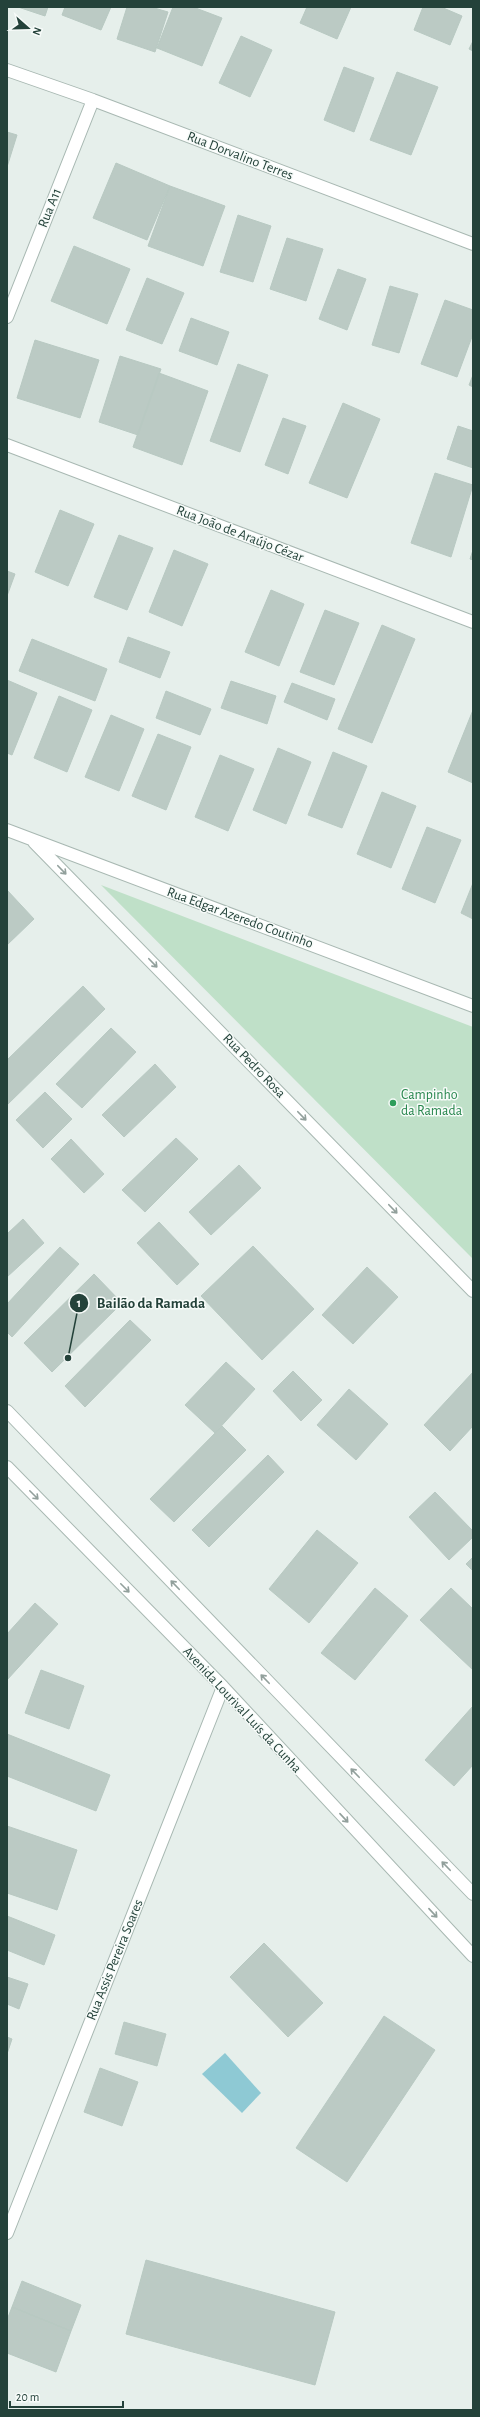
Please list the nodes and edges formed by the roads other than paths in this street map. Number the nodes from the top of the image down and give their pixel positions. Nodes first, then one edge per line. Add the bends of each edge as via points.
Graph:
1 (7, 70) edge
2 (93, 100) junction
3 (473, 244) edge
4 (7, 317) edge
5 (7, 445) edge
6 (473, 622) edge
7 (7, 830) edge
8 (34, 842) junction
9 (473, 1006) edge
10 (473, 1291) edge
11 (7, 1411) edge
12 (7, 1468) edge
13 (222, 1687) junction
14 (473, 1894) edge
15 (473, 1956) edge
16 (7, 2233) edge

1 - 2 street, Rua Dorvalino Terres
2 - 3 street, Rua Dorvalino Terres
2 - 4 street, Rua A11
5 - 6 street, Rua João de Araújo Cézar
7 - 8 street, Rua Edgar Azeredo Coutinho
8 - 9 street, Rua Edgar Azeredo Coutinho
8 -> 10 street, Rua Pedro Rosa
14 -> 11 street
12 -> 13 street, Avenida Lourival Luís da Cunha
13 -> 15 street, Avenida Lourival Luís da Cunha
13 - 16 street, Rua Assis Pereira Soares

